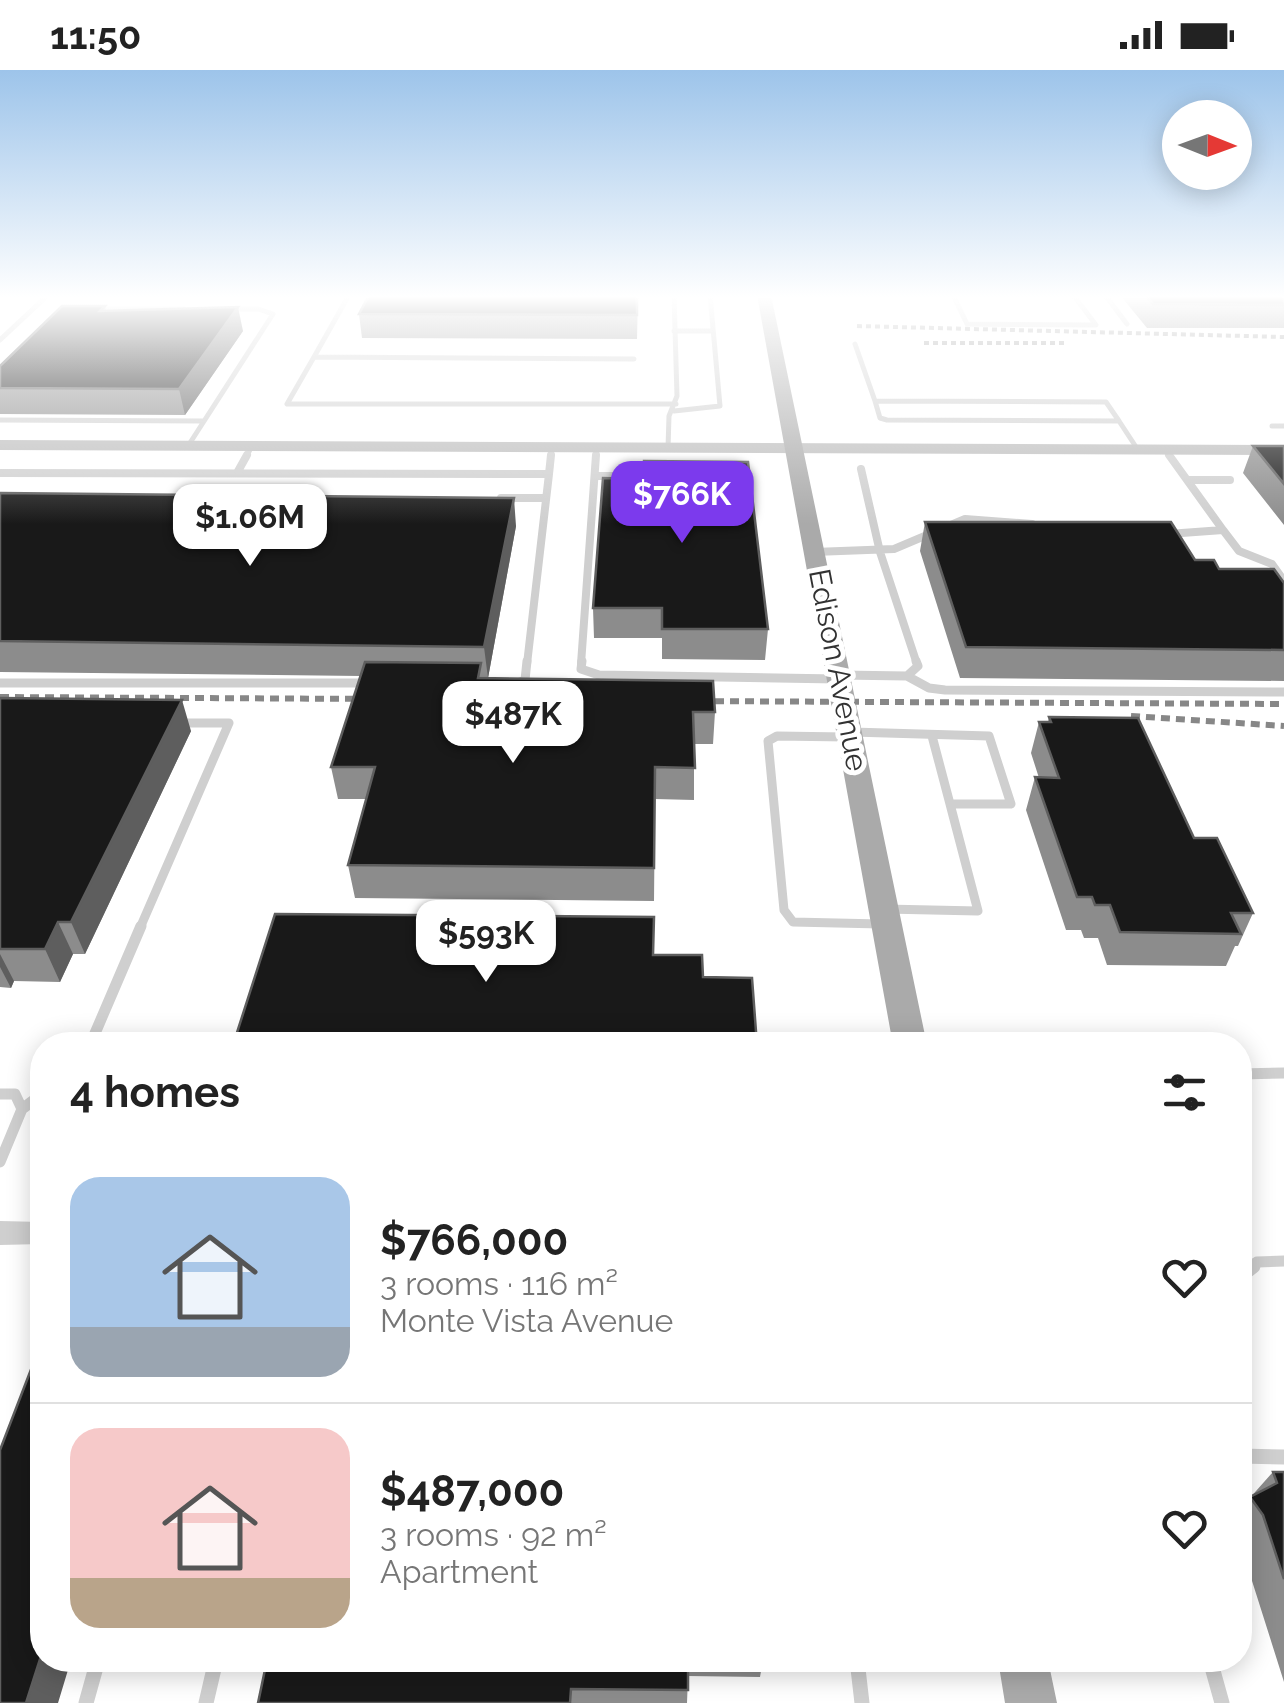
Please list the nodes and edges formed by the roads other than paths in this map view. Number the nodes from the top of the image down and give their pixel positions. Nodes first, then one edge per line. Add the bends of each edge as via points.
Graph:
1 (236, 371) edge
2 (306, 371) edge
3 (675, 371) edge
4 (717, 371) edge
5 (778, 371) edge
6 (864, 371) edge
7 (875, 401) junction
8 (675, 408) junction
9 (0, 420) edge
10 (204, 420) junction
11 (1119, 421) junction
12 (1272, 426) dead end
13 (1284, 426) edge
14 (0, 445) edge
15 (188, 446) junction
16 (252, 446) junction
17 (552, 447) junction
18 (596, 447) junction
19 (668, 448) junction
20 (792, 448) junction
21 (1138, 450) junction
22 (1166, 450) junction
23 (1284, 450) edge
24 (862, 470) dead end
25 (0, 472) edge
26 (236, 473) junction
27 (549, 474) junction
28 (594, 476) junction
29 (670, 476) edge
30 (1188, 480) junction
31 (1230, 480) dead end
32 (487, 498) edge
33 (546, 498) junction
34 (1037, 524) edge
35 (1223, 530) junction
36 (1156, 534) edge
37 (814, 552) junction
38 (880, 552) junction
39 (1272, 564) junction
40 (1284, 564) edge
41 (1284, 581) edge
42 (908, 676) junction
43 (841, 677) junction
44 (0, 683) edge
45 (385, 684) edge
46 (510, 686) edge
47 (1284, 692) edge
48 (172, 723) edge
49 (852, 734) junction
50 (932, 736) junction
51 (950, 804) junction
52 (886, 916) junction
53 (96, 1032) edge
54 (908, 1032) edge
55 (1284, 1073) edge
56 (1252, 1074) edge
57 (0, 1094) edge
58 (30, 1103) edge
59 (22, 1109) junction
60 (0, 1162) edge
61 (0, 1233) edge
62 (30, 1233) edge
63 (1284, 1262) edge
64 (1252, 1267) edge
65 (1252, 1456) edge
66 (1284, 1457) edge
67 (95, 1672) edge
68 (213, 1672) edge
69 (858, 1672) edge
70 (1025, 1672) edge
71 (1213, 1672) edge
72 (86, 1703) edge
73 (206, 1703) edge
74 (862, 1703) edge
75 (1031, 1703) edge
76 (1222, 1703) edge

1 - 10 lane
2 - 8 lane via 287,404
3 - 8 lane
4 - 8 lane via 720,406
5 - 20 main road, Edison Avenue
6 - 7 lane
7 - 11 lane via 1106,402
7 - 11 lane via 886,420
8 - 19 lane via 668,416
9 - 10 lane
10 - 15 lane
11 - 21 lane
12 - 13 lane
14 - 15 street
15 - 16 street
16 - 17 street
16 - 26 lane
17 - 18 street
17 - 27 lane
18 - 19 street
18 - 28 lane
19 - 20 street
20 - 21 street
20 - 37 main road, Edison Avenue
21 - 22 street
22 - 23 street
22 - 30 lane
24 - 38 lane
25 - 26 lane
26 - 27 lane
27 - 33 lane
28 - 29 lane
28 - 43 lane via 581,668 600,675
30 - 31 lane
30 - 35 lane
32 - 33 lane
33 - 46 lane via 525,680
34 - 38 lane via 965,519
35 - 36 lane
35 - 39 lane via 1239,551
37 - 38 lane
37 - 43 main road, Edison Avenue
38 - 42 lane via 918,666
39 - 40 lane
39 - 41 lane
42 - 43 lane
42 - 47 lane via 944,690
43 - 49 main road, Edison Avenue
44 - 45 lane
48 - 53 lane via 229,723
49 - 50 lane
49 - 52 main road, Edison Avenue
49 - 52 lane via 768,741 784,910 793,922
50 - 51 lane
50 - 51 lane via 989,736 1012,804
51 - 52 lane via 978,911
52 - 54 main road, Edison Avenue
55 - 56 lane
57 - 59 lane via 15,1094
58 - 59 lane
59 - 60 lane
61 - 62 street
63 - 64 lane
65 - 66 lane
67 - 72 lane
68 - 73 lane
69 - 74 lane
70 - 75 main road
71 - 76 lane

